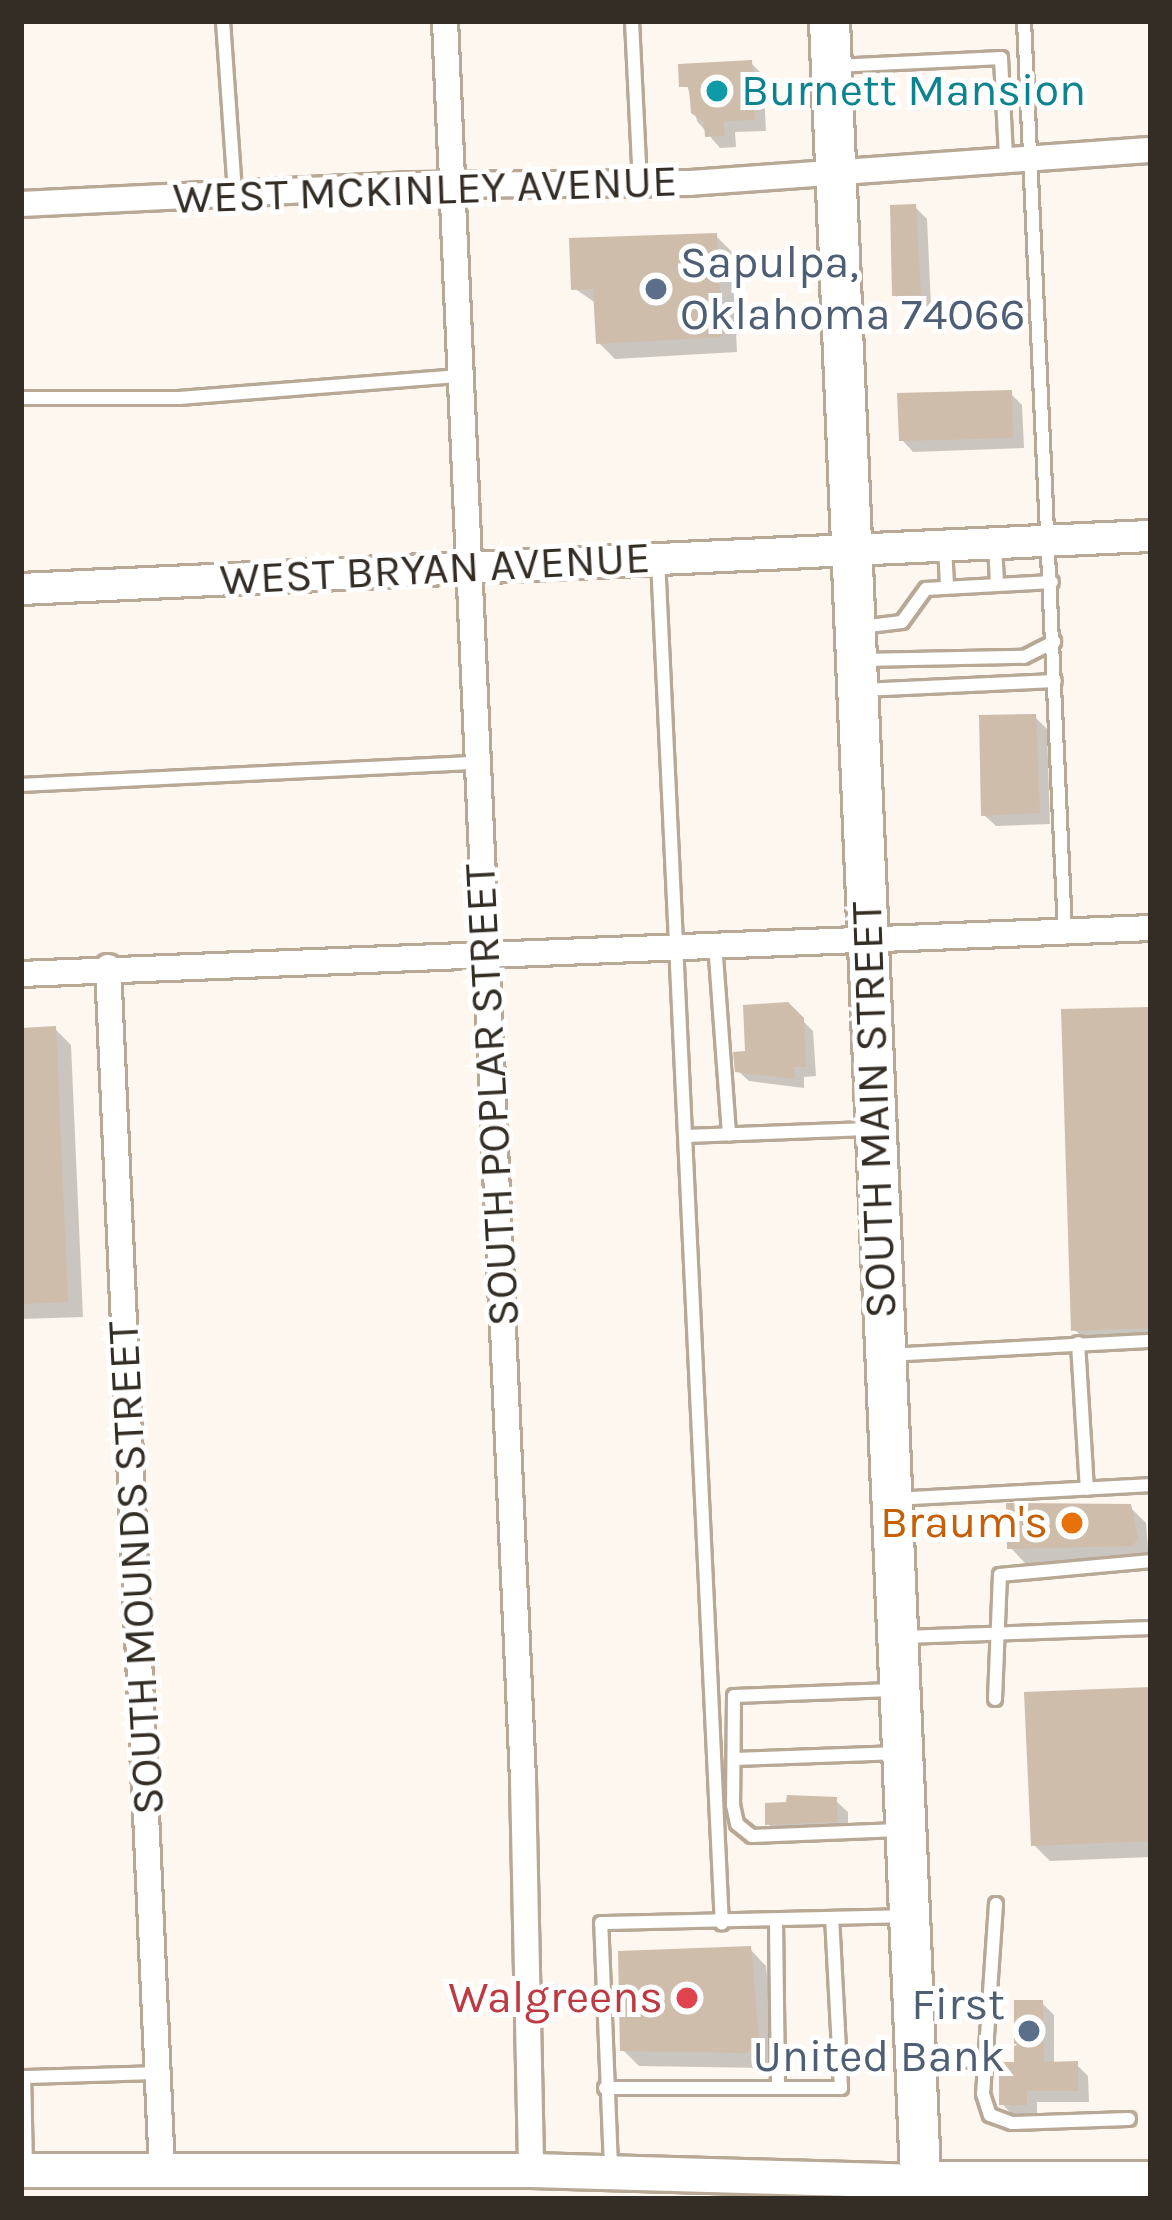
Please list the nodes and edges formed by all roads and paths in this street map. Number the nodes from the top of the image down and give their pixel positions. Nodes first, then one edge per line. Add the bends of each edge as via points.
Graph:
1 (223, 21) edge
2 (445, 21) edge
3 (632, 21) edge
4 (829, 21) edge
5 (1024, 21) edge
6 (829, 66) junction
7 (1151, 150) edge
8 (1018, 158) junction
9 (830, 176) junction
10 (640, 185) junction
11 (451, 189) junction
12 (235, 194) junction
13 (21, 204) edge
14 (460, 376) junction
15 (21, 398) edge
16 (1151, 536) edge
17 (1050, 540) junction
18 (995, 543) junction
19 (945, 545) junction
20 (849, 550) junction
21 (658, 559) junction
22 (471, 567) junction
23 (1052, 582) junction
24 (998, 584) junction
25 (947, 586) junction
26 (21, 589) edge
27 (1054, 642) junction
28 (854, 659) junction
29 (1055, 681) junction
30 (475, 763) junction
31 (21, 785) edge
32 (1151, 928) edge
33 (1065, 931) junction
34 (866, 935) junction
35 (715, 942) junction
36 (679, 943) junction
37 (487, 952) junction
38 (108, 967) junction
39 (21, 974) edge
40 (875, 1129) junction
41 (729, 1134) junction
42 (686, 1136) junction
43 (1151, 1341) edge
44 (1078, 1343) junction
45 (885, 1355) junction
46 (1151, 1485) edge
47 (1087, 1489) junction
48 (891, 1499) junction
49 (1151, 1561) edge
50 (1151, 1628) edge
51 (993, 1634) junction
52 (897, 1638) junction
53 (899, 1690) junction
54 (995, 1700) dead end
55 (902, 1753) junction
56 (734, 1759) junction
57 (906, 1829) junction
58 (996, 1904) dead end
59 (910, 1916) junction
60 (832, 1919) junction
61 (776, 1922) junction
62 (722, 1924) junction
63 (986, 2060) junction
64 (916, 2062) junction
65 (159, 2073) junction
66 (605, 2088) junction
67 (778, 2088) junction
68 (1129, 2119) dead end
69 (24, 2170) edge
70 (162, 2170) junction
71 (531, 2170) junction
72 (605, 2174) junction
73 (1151, 2181) edge
74 (921, 2190) edge

1 - 12 lane
2 - 11 street, SOUTH POPLAR STREET
3 - 10 lane
4 - 6 main road, SOUTH MAIN STREET
5 - 8 lane
6 - 8 lane via 1001,58
6 - 9 main road, SOUTH MAIN STREET
7 - 8 street, WEST MCKINLEY AVENUE
8 - 9 street, WEST MCKINLEY AVENUE via 880,164
8 - 17 lane
9 - 10 street, WEST MCKINLEY AVENUE
9 - 20 main road, SOUTH MAIN STREET
10 - 11 street, WEST MCKINLEY AVENUE
11 - 12 street, WEST MCKINLEY AVENUE
11 - 14 street, SOUTH POPLAR STREET
12 - 13 street, WEST MCKINLEY AVENUE
14 - 15 lane via 179,398
14 - 22 street, SOUTH POPLAR STREET
16 - 17 street, WEST BRYAN AVENUE
17 - 18 street, WEST BRYAN AVENUE
17 - 23 lane
18 - 19 street, WEST BRYAN AVENUE
18 - 24 lane
19 - 20 street, WEST BRYAN AVENUE
19 - 25 lane
20 - 21 street, WEST BRYAN AVENUE
20 - 28 main road, SOUTH MAIN STREET
21 - 22 street, WEST BRYAN AVENUE
21 - 36 lane
22 - 26 street, WEST BRYAN AVENUE
22 - 30 street, SOUTH POPLAR STREET
23 - 24 lane
23 - 27 lane
24 - 25 lane
25 - 28 lane via 917,594
27 - 28 lane via 1024,657
27 - 29 lane
28 - 29 lane
28 - 34 main road, SOUTH MAIN STREET
29 - 33 lane
30 - 31 lane
30 - 37 street, SOUTH POPLAR STREET
32 - 33 street
33 - 34 street
34 - 35 street
34 - 40 main road, SOUTH MAIN STREET
35 - 36 street
35 - 41 lane
36 - 37 street
36 - 42 lane
37 - 38 street
37 - 71 street, SOUTH POPLAR STREET via 523,1780
38 - 39 street
38 - 65 street, SOUTH MOUNDS STREET
40 - 41 lane
40 - 45 main road, SOUTH MAIN STREET
41 - 42 lane
42 - 62 lane
43 - 44 lane
44 - 45 lane
44 - 47 lane
45 - 48 main road, SOUTH MAIN STREET
46 - 47 lane
47 - 48 lane
48 - 52 main road, SOUTH MAIN STREET
49 - 51 lane via 1009,1569 994,1587
50 - 51 lane
51 - 52 lane
51 - 54 lane
52 - 53 main road, SOUTH MAIN STREET
53 - 55 main road, SOUTH MAIN STREET
53 - 56 lane via 737,1694
55 - 56 lane
55 - 57 main road, SOUTH MAIN STREET
56 - 57 lane via 733,1805 745,1834
57 - 59 main road, SOUTH MAIN STREET
58 - 63 lane
59 - 60 lane
59 - 64 main road, SOUTH MAIN STREET
60 - 61 lane
60 - 67 lane via 841,2088
61 - 62 lane
61 - 67 lane
62 - 66 lane via 601,1923
63 - 64 lane
63 - 68 lane via 990,2115 1012,2123
64 - 74 main road, SOUTH MAIN STREET
65 - 69 lane via 24,2077
65 - 70 street, SOUTH MOUNDS STREET
66 - 67 lane
66 - 72 lane
69 - 70 main road
70 - 71 main road
71 - 72 main road
72 - 74 main road
73 - 74 main road

